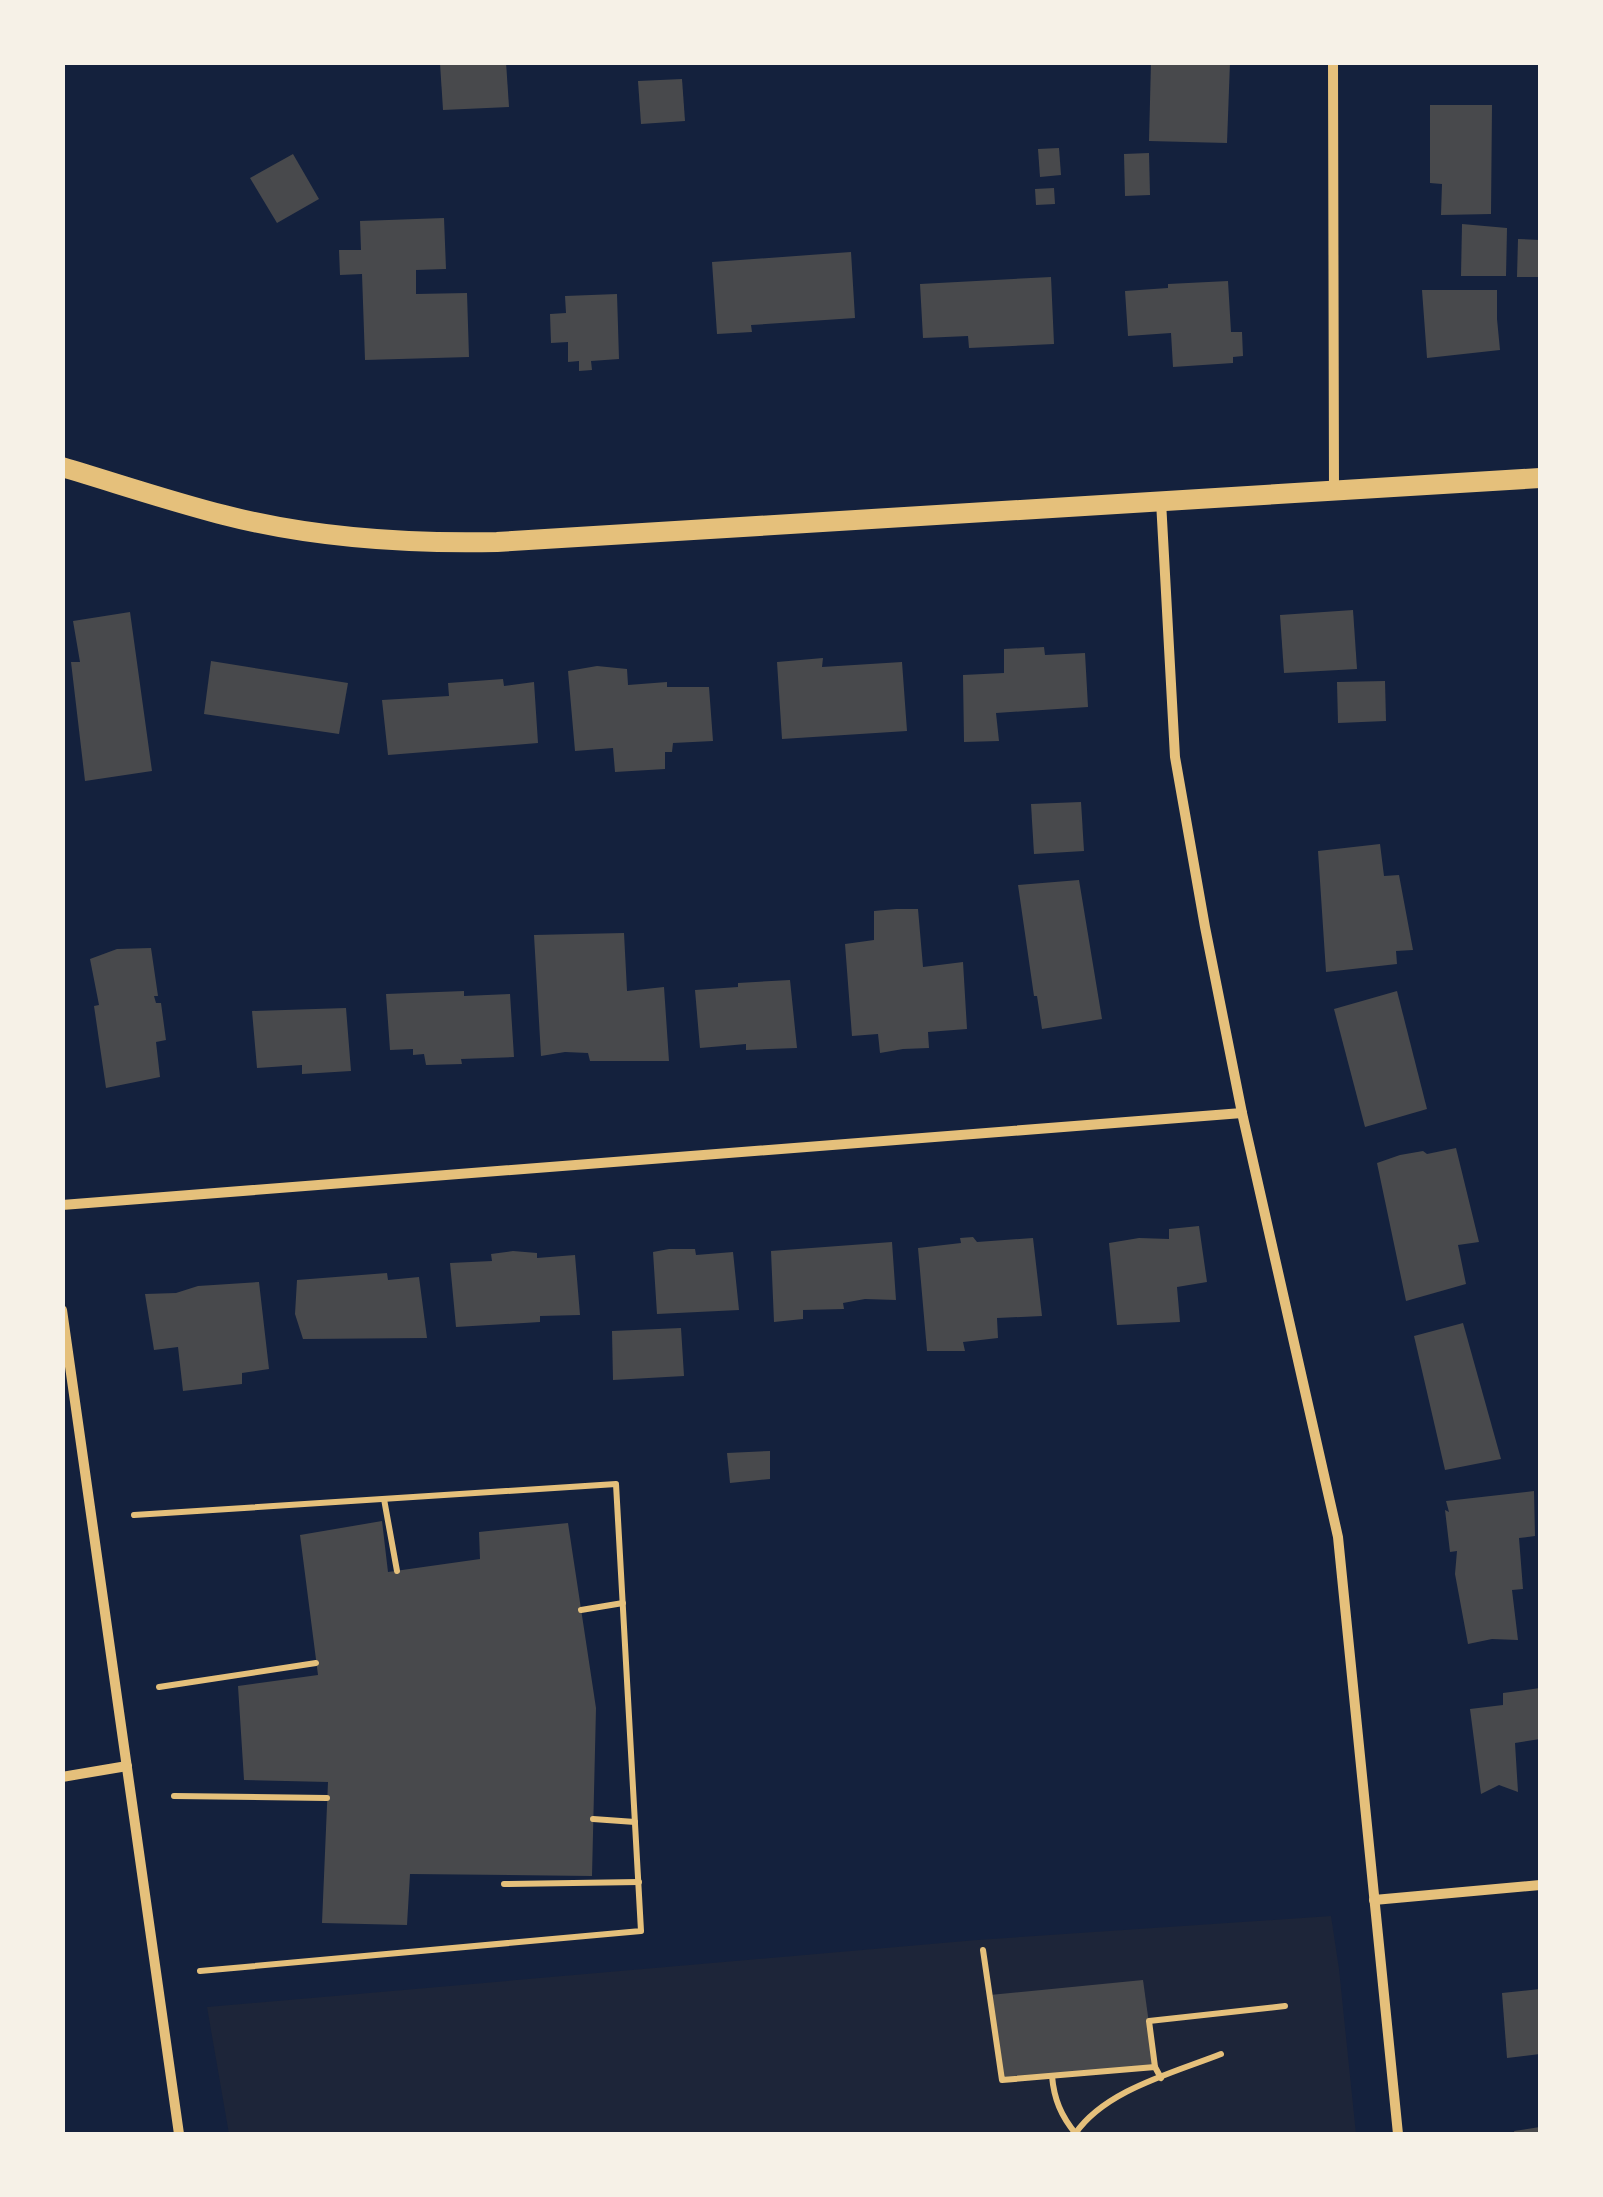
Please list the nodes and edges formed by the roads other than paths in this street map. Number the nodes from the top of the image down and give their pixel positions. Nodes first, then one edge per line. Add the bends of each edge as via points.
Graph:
1 (1333, 62) edge
2 (62, 466) edge
3 (1540, 478) edge
4 (1334, 491) junction
5 (1161, 501) junction
6 (1242, 1114) junction
7 (62, 1205) edge
8 (62, 1310) edge
9 (126, 1766) junction
10 (62, 1777) edge
11 (1540, 1885) edge
12 (1374, 1900) junction
13 (179, 2134) edge
14 (1398, 2134) edge

1 - 4 street
2 - 5 main road via 239,519 420,542
3 - 4 main road
4 - 5 main road
5 - 6 street via 1176,757
6 - 7 street
6 - 12 street via 1338,1537
8 - 9 street
9 - 10 street
9 - 13 street
11 - 12 street
12 - 14 street

